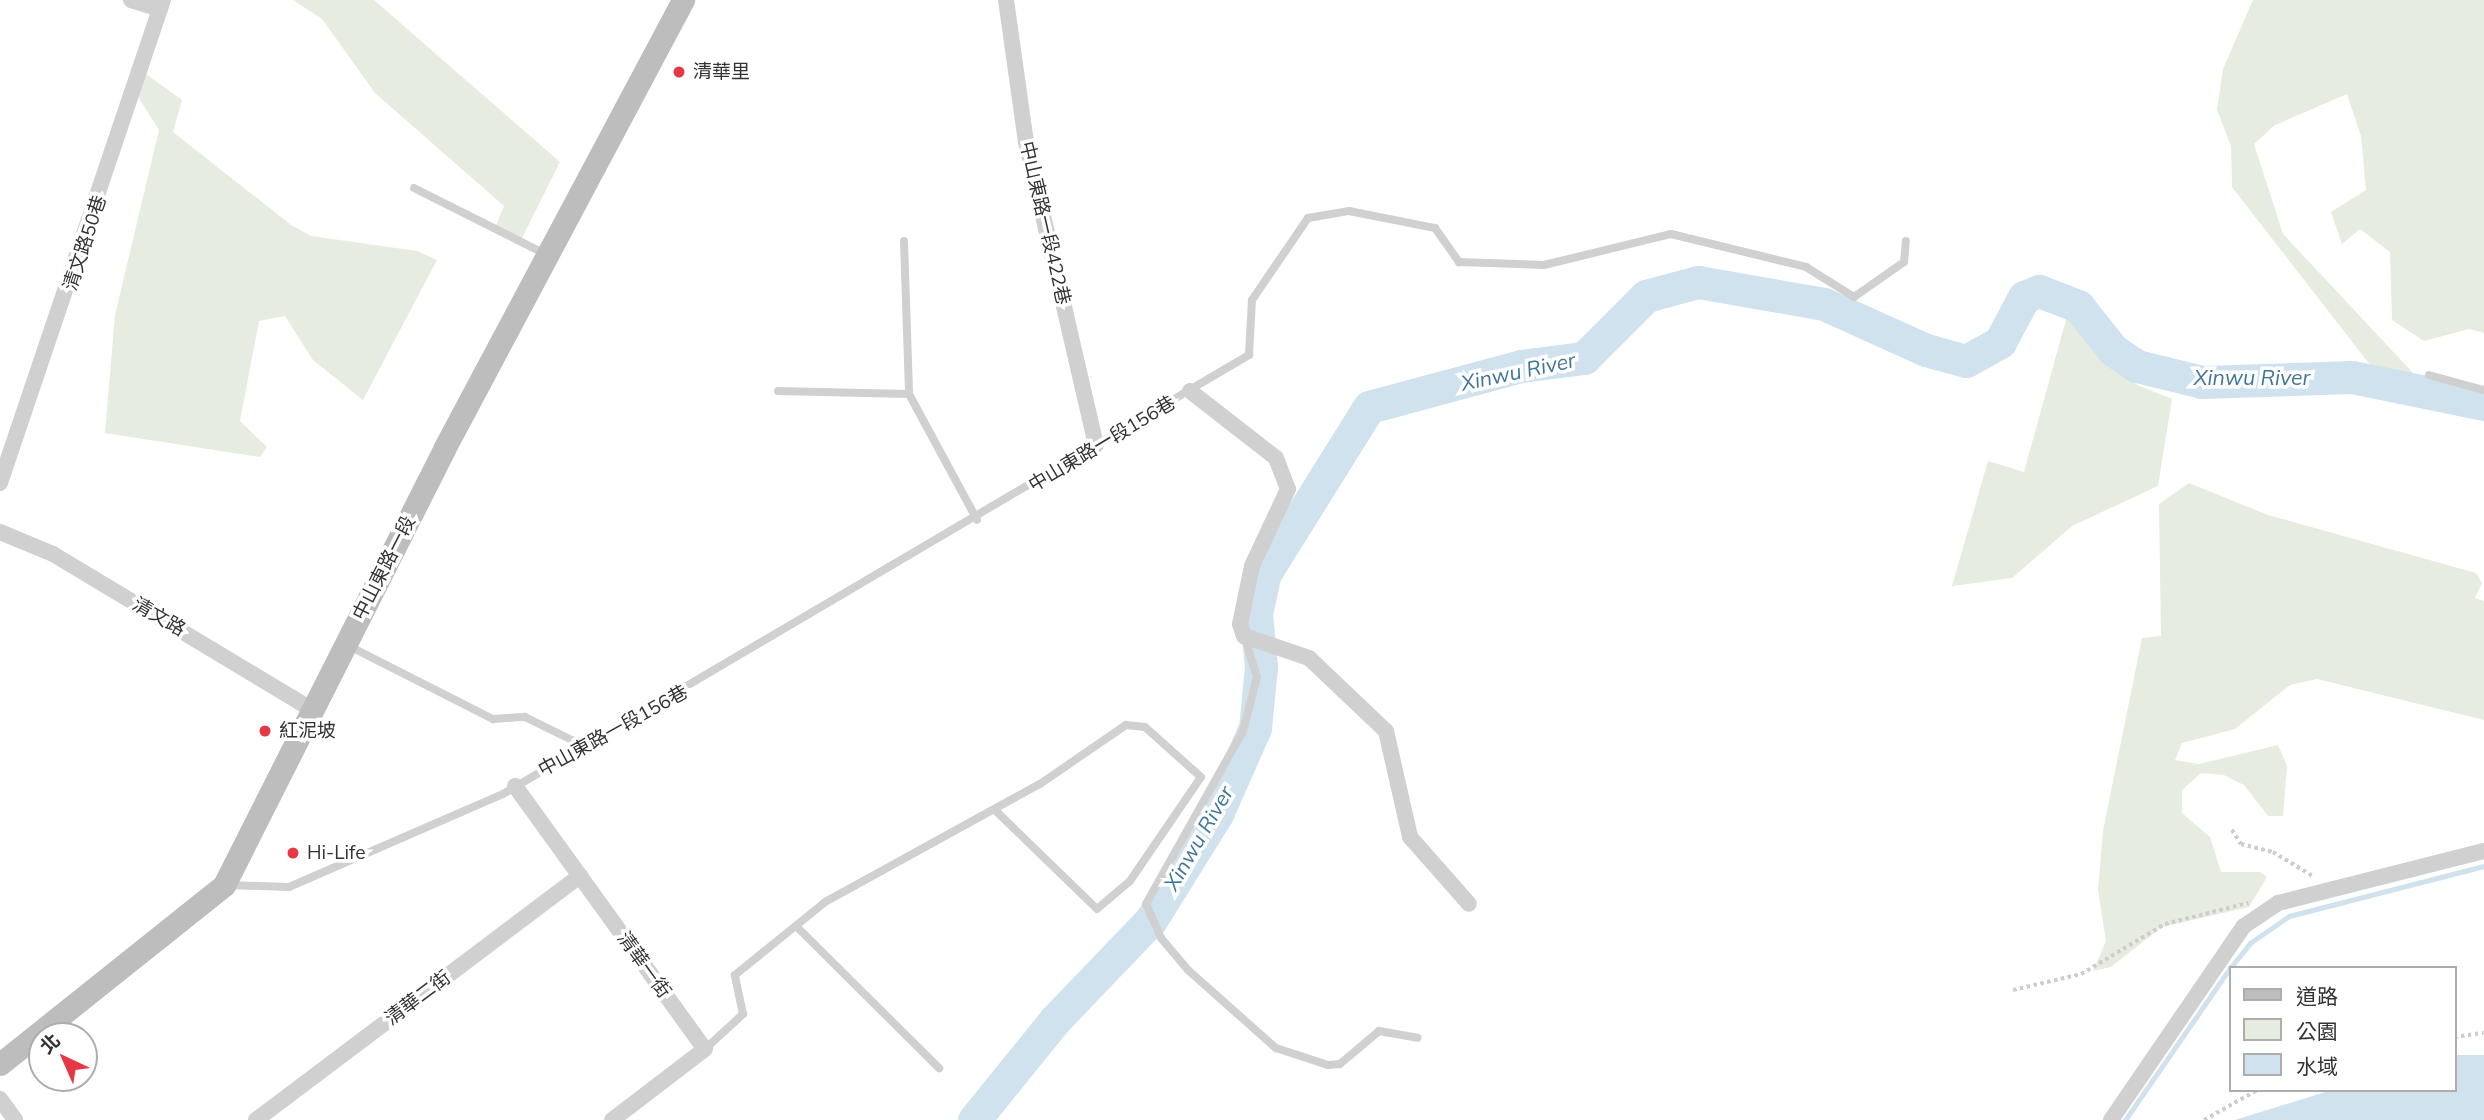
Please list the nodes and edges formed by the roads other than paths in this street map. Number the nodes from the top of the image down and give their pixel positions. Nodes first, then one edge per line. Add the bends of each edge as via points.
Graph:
1 (131, 0) edge
2 (683, 0) edge
3 (1006, 0) edge
4 (161, 4) edge
5 (415, 188) dead end
6 (904, 241) dead end
7 (1906, 241) dead end
8 (550, 257) junction
9 (2429, 375) dead end
10 (2484, 390) edge
11 (778, 391) dead end
12 (1190, 391) junction
13 (909, 394) junction
14 (1096, 445) junction
15 (0, 483) edge
16 (977, 520) junction
17 (0, 532) edge
18 (1251, 638) junction
19 (346, 645) junction
20 (313, 710) junction
21 (586, 747) junction
22 (515, 786) junction
23 (995, 810) junction
24 (2484, 850) edge
25 (580, 876) junction
26 (224, 885) junction
27 (1469, 904) dead end
28 (796, 926) junction
29 (1417, 1038) dead end
30 (705, 1049) junction
31 (0, 1064) edge
32 (939, 1068) dead end
33 (0, 1099) edge
34 (15, 1120) edge
35 (256, 1120) edge
36 (612, 1120) edge
37 (2111, 1120) edge

1 - 4 street
2 - 8 main road, 中山東路一段
3 - 14 street, 中山東路一段422巷 via 1026,142
4 - 15 street, 清文路50巷
5 - 8 lane
6 - 13 lane
7 - 12 lane, 中山東路一段156巷 via 1904,262 1854,297 1807,267 1671,234 1544,264 1459,262 1436,228 1349,211 1308,218 1252,300 1249,355
8 - 19 main road, 中山東路一段
9 - 10 lane
11 - 13 lane
12 - 14 lane, 中山東路一段156巷
12 - 18 street via 1276,458 1288,489 1252,566 1240,624
13 - 16 lane
14 - 16 lane, 中山東路一段156巷
16 - 21 lane, 中山東路一段156巷
17 - 20 street, 清文路 via 53,554
18 - 27 street via 1308,658 1386,731 1410,837
18 - 29 lane via 1257,677 1243,731 1146,904 1161,938 1276,1048 1328,1065 1339,1064 1379,1031
19 - 20 main road, 中山東路一段
19 - 21 lane via 493,719 525,717
20 - 26 main road, 中山東路一段
21 - 22 lane, 中山東路一段156巷
22 - 25 street, 清華一街
22 - 26 lane, 中山東路一段156巷 via 289,887
23 - 23 lane via 1135,723 1201,777 1130,881 1097,909
23 - 28 lane via 825,902
24 - 37 street via 2278,903 2244,926
25 - 30 street, 清華一街
25 - 35 street, 清華二街
26 - 31 main road, 中山東路一段
28 - 30 lane via 735,975 743,1014
28 - 32 lane
30 - 36 street
33 - 34 street

